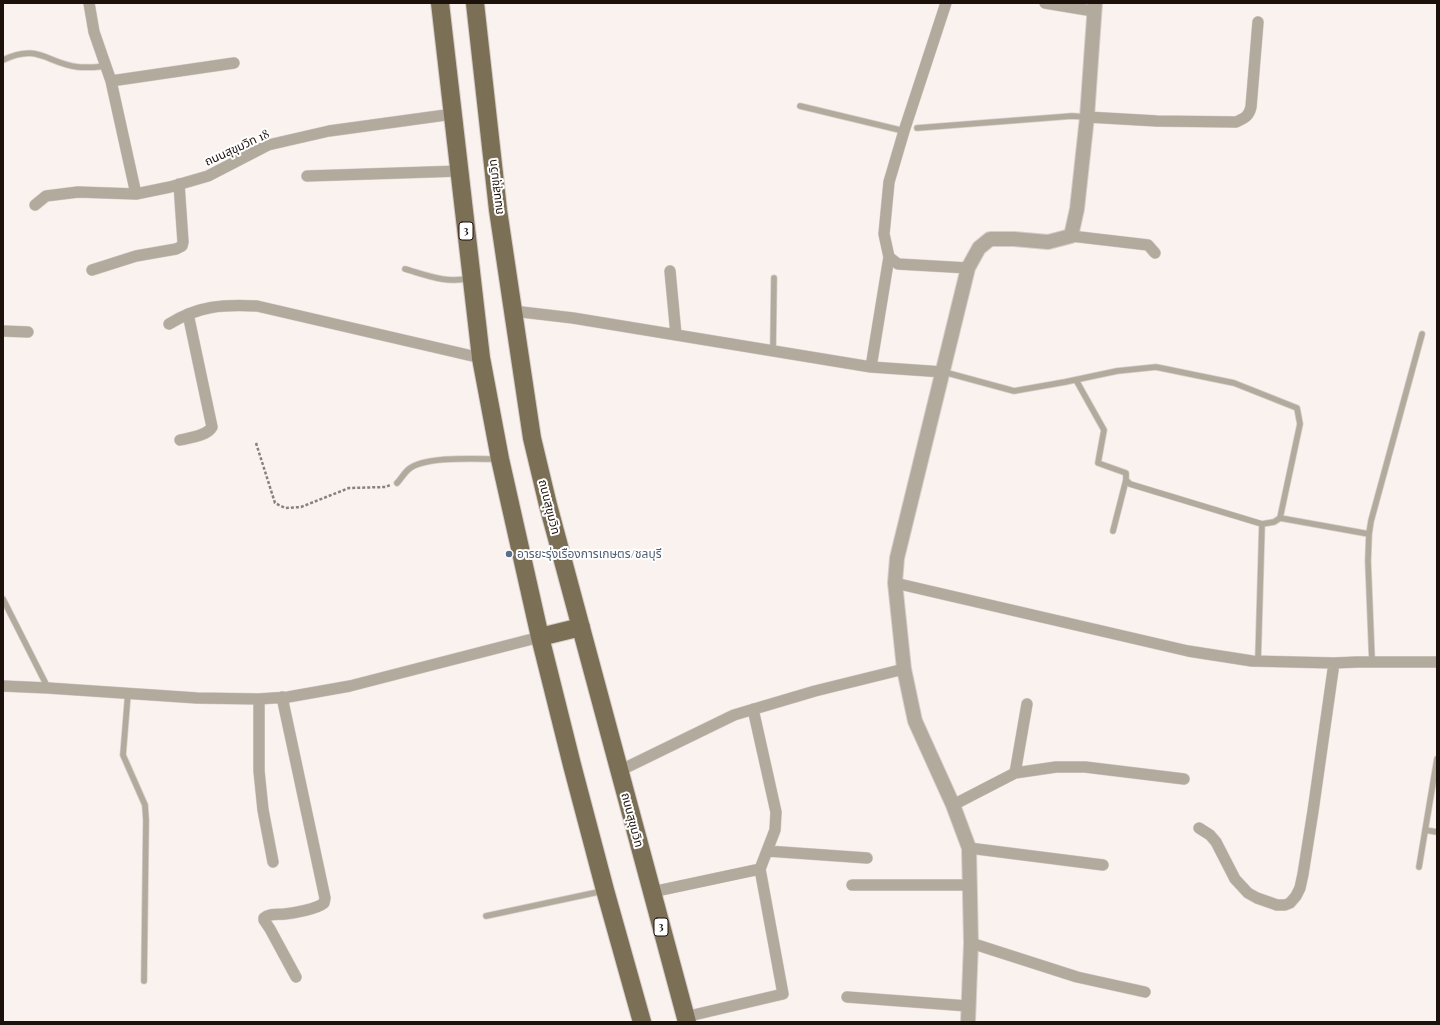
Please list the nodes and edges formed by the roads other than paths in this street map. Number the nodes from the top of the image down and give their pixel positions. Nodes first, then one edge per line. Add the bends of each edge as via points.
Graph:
1 (89, 3) edge
2 (440, 3) edge
3 (475, 3) edge
4 (946, 3) edge
5 (1045, 3) edge
6 (1094, 7) edge
7 (1258, 22) dead end
8 (3, 60) edge
9 (234, 63) dead end
10 (106, 66) junction
11 (111, 81) junction
12 (800, 106) dead end
13 (453, 114) junction
14 (1087, 117) junction
15 (916, 128) dead end
16 (904, 131) junction
17 (460, 171) junction
18 (307, 176) dead end
19 (179, 184) junction
20 (136, 194) junction
21 (35, 205) dead end
22 (1071, 236) junction
23 (1155, 253) dead end
24 (889, 256) junction
25 (968, 268) junction
26 (405, 269) dead end
27 (92, 270) dead end
28 (670, 271) dead end
29 (472, 277) junction
30 (774, 278) dead end
31 (513, 311) junction
32 (188, 314) junction
33 (169, 324) dead end
34 (3, 331) edge
35 (28, 332) dead end
36 (1422, 334) dead end
37 (676, 335) junction
38 (773, 351) junction
39 (481, 358) junction
40 (871, 367) junction
41 (944, 372) junction
42 (1076, 380) junction
43 (180, 440) dead end
44 (500, 459) junction
45 (1126, 480) junction
46 (397, 483) road end
47 (1280, 518) junction
48 (1262, 524) junction
49 (1113, 530) dead end
50 (1369, 534) junction
51 (895, 583) junction
52 (3, 599) edge
53 (581, 627) junction
54 (540, 637) junction
55 (1258, 661) junction
56 (1372, 661) junction
57 (1437, 662) edge
58 (1334, 663) junction
59 (904, 669) junction
60 (3, 686) edge
61 (48, 688) junction
62 (128, 693) junction
63 (282, 697) junction
64 (259, 699) junction
65 (1027, 704) dead end
66 (753, 709) junction
67 (1437, 758) edge
68 (619, 771) junction
69 (1015, 773) junction
70 (1184, 779) dead end
71 (953, 805) junction
72 (1198, 828) dead end
73 (1425, 830) junction
74 (1437, 832) edge
75 (969, 848) junction
76 (767, 851) junction
77 (867, 858) dead end
78 (273, 862) dead end
79 (1103, 865) dead end
80 (1418, 867) dead end
81 (760, 868) junction
82 (852, 885) dead end
83 (970, 885) junction
84 (605, 890) junction
85 (652, 892) junction
86 (486, 916) dead end
87 (971, 943) junction
88 (296, 977) dead end
89 (144, 981) dead end
90 (1145, 992) dead end
91 (847, 997) dead end
92 (968, 1006) junction
93 (686, 1020) edge
94 (642, 1022) edge
95 (968, 1022) edge

1 - 10 street via 94,32
2 - 13 main road, 3
3 - 31 main road, ถนนสุขุมวิท / 3 via 498,210
4 - 16 street
5 - 6 street
6 - 14 street
7 - 14 street via 1251,106 1245,118 1236,122
8 - 10 lane via 31,53 77,67
9 - 11 street
10 - 11 street
11 - 20 street
12 - 16 lane
13 - 17 main road, 3
13 - 19 street, ถนนสุขุมวิท 18 via 329,131 268,145 208,176
14 - 15 lane
14 - 22 street via 1077,209
16 - 24 street via 888,182 884,234
17 - 18 street
17 - 29 main road, 3
19 - 20 street, ถนนสุขุมวิท 18
19 - 27 street via 182,246 136,256
20 - 21 street, ถนนสุขุมวิท 18 via 78,192 46,196
22 - 23 street via 1148,245
22 - 25 street via 1048,242 990,239 979,248
24 - 25 street via 898,264
24 - 40 street
25 - 41 street
26 - 29 lane via 450,280
28 - 37 street
29 - 39 main road, 3
30 - 38 lane
31 - 37 street
31 - 53 main road, ถนนสุขุมวิท / 3 via 532,438
32 - 33 street
32 - 39 street via 232,304 257,306
32 - 43 street via 212,427 205,433
34 - 35 street
36 - 50 lane
37 - 38 street
38 - 40 street
39 - 44 main road, 3
40 - 41 street
41 - 42 lane via 1014,390
41 - 51 street via 896,558
42 - 45 lane via 1104,430 1098,463 1126,474
42 - 47 lane via 1117,371 1156,367 1234,382 1298,408 1300,424
44 - 46 lane via 421,463 409,469
44 - 54 main road, 3
45 - 48 lane via 1130,484
45 - 49 lane
47 - 48 lane
47 - 50 lane
48 - 55 lane
50 - 56 lane
51 - 55 street via 1188,651
51 - 59 street
52 - 61 lane
53 - 54 main road
53 - 68 main road, ถนนสุขุมวิท / 3
54 - 63 street via 350,686
54 - 84 main road, 3
55 - 58 street
56 - 57 street
56 - 58 street
58 - 72 street via 1310,832 1296,896 1284,905 1277,905 1248,893 1235,879 1216,842
59 - 66 street
59 - 71 street via 915,721
60 - 61 street
61 - 62 street
62 - 64 street
62 - 89 lane via 123,755 145,805 146,820
63 - 64 street
63 - 88 street via 325,898 324,903 318,907 287,914 267,915 264,918
64 - 78 street via 259,771
65 - 69 street
66 - 68 street via 734,715
66 - 76 street via 776,812 775,830
67 - 73 lane
68 - 85 main road, ถนนสุขุมวิท / 3
69 - 70 street via 1078,766
69 - 71 street
71 - 75 street
73 - 74 lane
73 - 80 lane
75 - 79 street
75 - 83 street
76 - 77 street
76 - 81 street
81 - 85 street
81 - 93 street via 783,994
82 - 83 street
83 - 87 street
84 - 86 lane
84 - 94 main road, 3
85 - 93 main road, ถนนสุขุมวิท / 3
87 - 90 street via 1077,977
87 - 92 street
91 - 92 street
92 - 95 street

